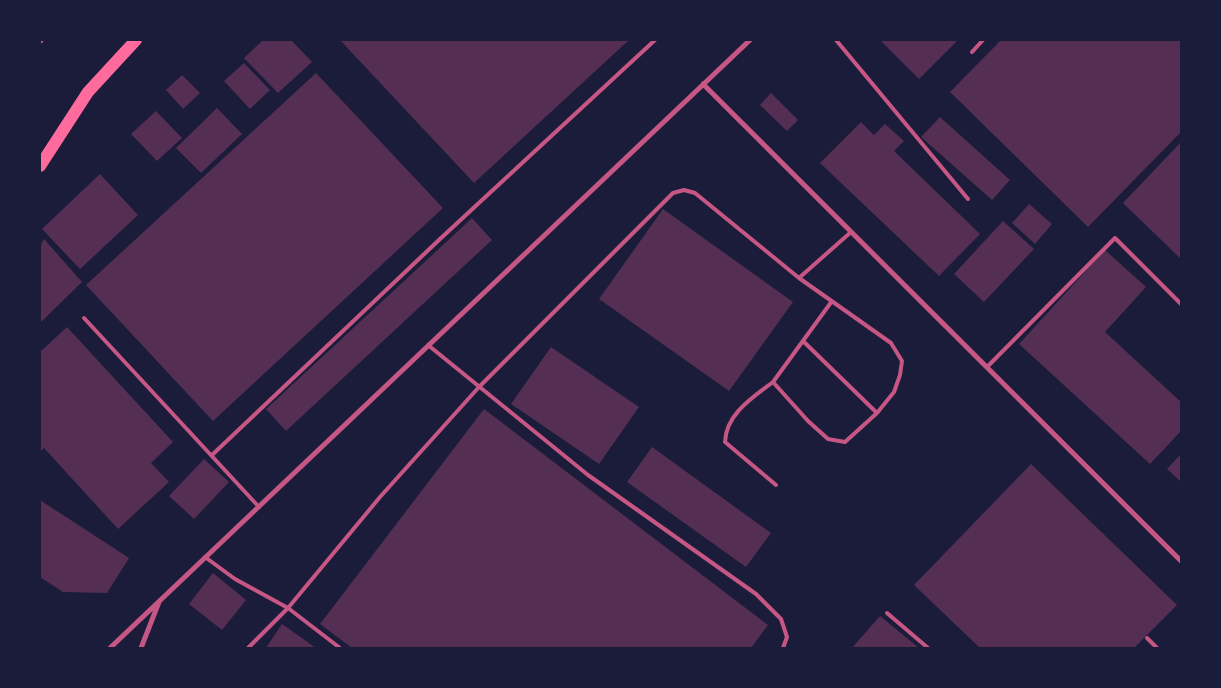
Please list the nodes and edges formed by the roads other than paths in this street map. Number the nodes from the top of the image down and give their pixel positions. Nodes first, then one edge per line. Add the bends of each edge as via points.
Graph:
1 (136, 40) edge
2 (655, 40) edge
3 (750, 40) edge
4 (836, 40) edge
5 (983, 40) edge
6 (972, 52) dead end
7 (703, 84) junction
8 (40, 166) edge
9 (968, 199) dead end
10 (851, 232) junction
11 (799, 278) junction
12 (832, 301) junction
13 (1181, 304) edge
14 (84, 318) dead end
15 (803, 341) junction
16 (428, 345) junction
17 (987, 367) junction
18 (773, 382) junction
19 (479, 387) junction
20 (877, 412) junction
21 (212, 455) junction
22 (776, 485) dead end
23 (258, 507) junction
24 (205, 558) junction
25 (1181, 561) edge
26 (160, 600) junction
27 (288, 608) junction
28 (887, 613) dead end
29 (1147, 638) dead end
30 (110, 648) edge
31 (141, 648) edge
32 (248, 648) edge
33 (340, 648) edge
34 (783, 648) edge
35 (928, 648) edge
36 (1157, 648) edge

1 - 8 main road via 88,92
2 - 21 lane
3 - 7 street
4 - 9 lane
5 - 6 lane
7 - 10 street
7 - 16 street
10 - 11 lane
10 - 17 street
11 - 12 lane
11 - 19 lane via 696,193 684,190 674,193
12 - 15 lane
12 - 20 lane via 891,343 902,361 894,392
13 - 17 lane via 1115,238
14 - 21 lane
15 - 18 lane
15 - 20 lane
16 - 19 lane
16 - 23 street
17 - 25 street
18 - 20 lane via 828,439 845,442
18 - 22 lane via 744,404 731,421 725,442
19 - 27 lane via 380,497
19 - 34 lane via 588,475 756,594 781,619 787,637
21 - 23 lane
23 - 24 street
24 - 26 street
24 - 27 lane via 235,579
26 - 30 street
26 - 31 street
27 - 32 lane
27 - 33 lane
28 - 35 lane
29 - 36 lane

